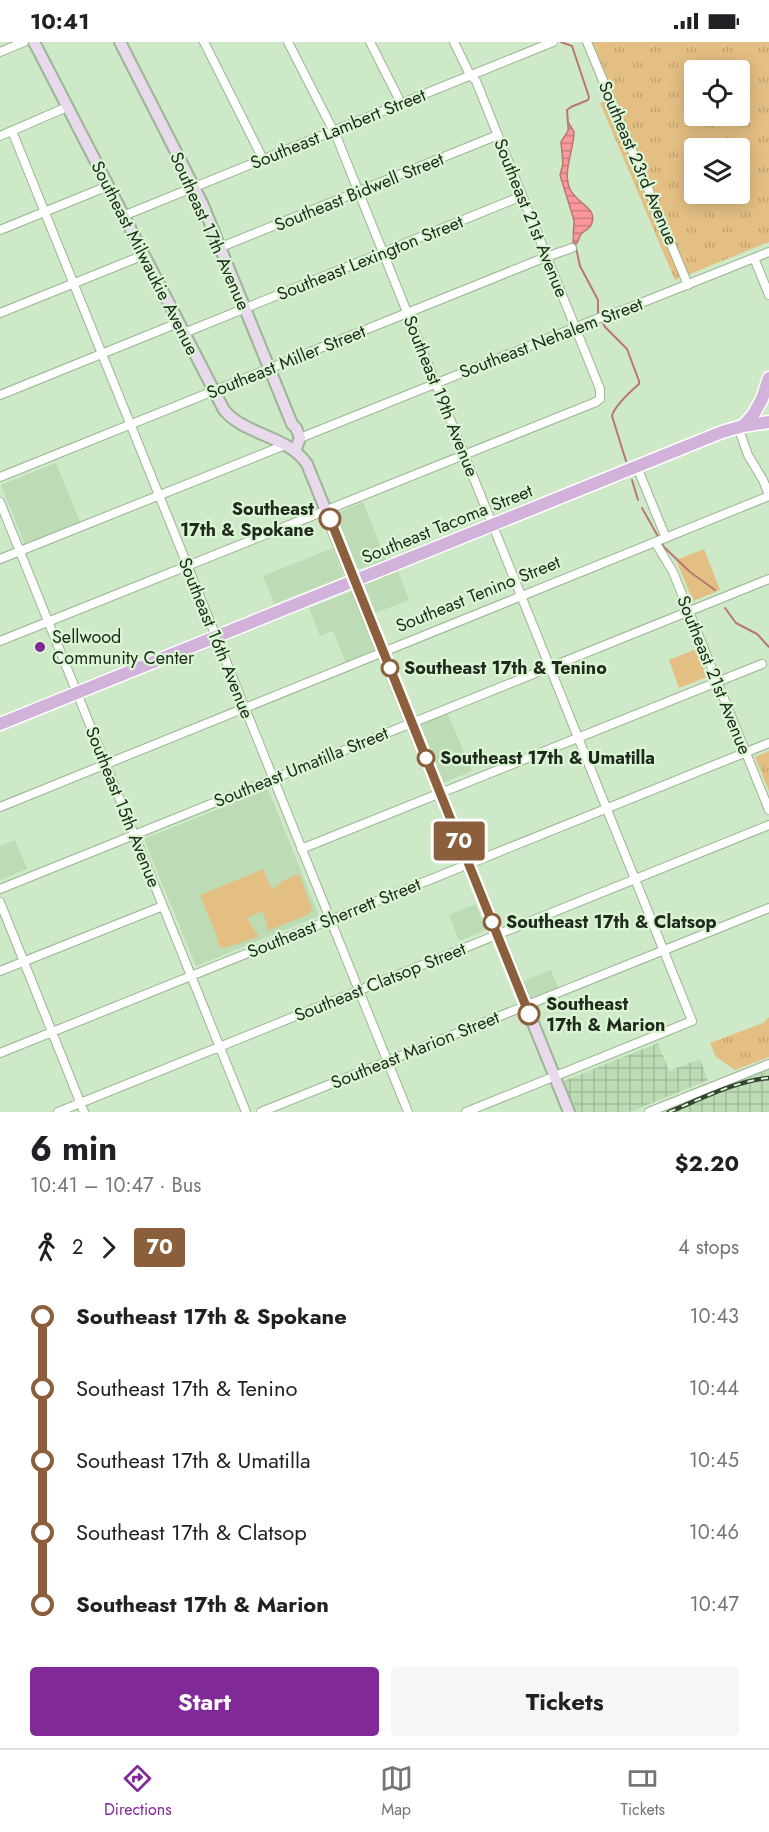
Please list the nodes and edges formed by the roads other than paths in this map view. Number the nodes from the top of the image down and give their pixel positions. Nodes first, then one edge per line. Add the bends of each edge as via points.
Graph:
1 (24, 42) edge
2 (34, 42) edge
3 (120, 42) edge
4 (204, 42) edge
5 (288, 42) edge
6 (370, 42) edge
7 (454, 42) edge
8 (553, 42) edge
9 (587, 42) edge
10 (537, 45) edge
11 (0, 52) edge
12 (470, 75) junction
13 (401, 104) junction
14 (67, 107) junction
15 (12, 131) junction
16 (333, 131) junction
17 (498, 135) junction
18 (0, 136) edge
19 (263, 159) junction
20 (108, 186) junction
21 (194, 188) junction
22 (359, 192) junction
23 (522, 196) junction
24 (45, 213) junction
25 (123, 216) junction
26 (0, 230) edge
27 (221, 247) junction
28 (573, 248) dead end
29 (383, 252) junction
30 (769, 252) edge
31 (144, 255) junction
32 (546, 257) junction
33 (754, 258) junction
34 (74, 284) junction
35 (688, 285) junction
36 (769, 295) edge
37 (245, 308) junction
38 (0, 313) edge
39 (408, 313) junction
40 (575, 327) junction
41 (181, 328) junction
42 (102, 354) junction
43 (269, 368) junction
44 (769, 378) edge
45 (436, 383) junction
46 (213, 391) junction
47 (0, 394) edge
48 (762, 399) junction
49 (768, 422) edge
50 (130, 424) junction
51 (292, 424) junction
52 (740, 426) junction
53 (300, 438) junction
54 (285, 445) junction
55 (296, 451) junction
56 (465, 454) junction
57 (637, 467) junction
58 (0, 477) edge
59 (159, 495) junction
60 (769, 496) edge
61 (0, 502) edge
62 (327, 510) junction
63 (493, 525) junction
64 (661, 539) junction
65 (20, 551) junction
66 (0, 559) edge
67 (187, 566) junction
68 (769, 579) edge
69 (355, 581) junction
70 (522, 596) junction
71 (689, 610) junction
72 (48, 622) junction
73 (216, 637) junction
74 (0, 641) edge
75 (383, 652) junction
76 (762, 664) dead end
77 (550, 667) junction
78 (717, 681) junction
79 (77, 693) junction
80 (245, 708) junction
81 (412, 723) junction
82 (0, 724) edge
83 (578, 738) junction
84 (769, 743) edge
85 (746, 752) junction
86 (105, 764) junction
87 (273, 778) junction
88 (440, 793) junction
89 (0, 807) edge
90 (607, 808) junction
91 (769, 810) edge
92 (769, 825) edge
93 (134, 835) junction
94 (301, 849) junction
95 (469, 864) junction
96 (636, 879) junction
97 (0, 889) edge
98 (0, 902) edge
99 (163, 906) junction
100 (769, 908) edge
101 (329, 920) junction
102 (497, 935) junction
103 (664, 949) junction
104 (24, 961) junction
105 (0, 971) edge
106 (191, 976) junction
107 (359, 991) junction
108 (526, 1006) junction
109 (52, 1031) junction
110 (219, 1046) junction
111 (0, 1053) edge
112 (387, 1061) junction
113 (769, 1064) edge
114 (554, 1076) junction
115 (81, 1103) junction
116 (486, 1108) edge
117 (58, 1112) edge
118 (84, 1112) edge
119 (246, 1112) edge
120 (261, 1112) edge
121 (408, 1112) edge
122 (466, 1112) edge
123 (569, 1112) edge
124 (649, 1112) edge

1 - 11 street
2 - 14 main road, Southeast Milwaukie Avenue
3 - 21 main road, Southeast 17th Avenue
4 - 19 street
5 - 16 street, Southeast 19th Avenue
6 - 13 street
7 - 12 street, Southeast 21st Avenue
8 - 10 street, Southeast Lambert Street
9 - 35 street, Southeast 23rd Avenue
10 - 12 street, Southeast Lambert Street
12 - 13 street, Southeast Lambert Street
12 - 17 street, Southeast 21st Avenue
13 - 16 street, Southeast Lambert Street
14 - 15 street
14 - 20 main road, Southeast Milwaukie Avenue
15 - 18 street
15 - 24 street, Southeast 16th Avenue
16 - 19 street, Southeast Lambert Street
16 - 22 street, Southeast 19th Avenue
17 - 22 street, Southeast Bidwell Street
17 - 23 street, Southeast 21st Avenue
19 - 21 street, Southeast Lambert Street
20 - 24 street
20 - 25 main road, Southeast Milwaukie Avenue
21 - 25 street, Southeast Lambert Street
21 - 27 main road, Southeast 17th Avenue
22 - 27 street, Southeast Bidwell Street
22 - 29 street, Southeast 19th Avenue
23 - 29 street, Southeast Lexington Street
23 - 32 street, Southeast 21st Avenue
24 - 26 street
24 - 34 street, Southeast 16th Avenue
25 - 31 main road, Southeast Milwaukie Avenue
27 - 37 main road, Southeast 17th Avenue
28 - 32 street, Southeast Miller Street
29 - 37 street, Southeast Lexington Street
29 - 39 street, Southeast 19th Avenue
30 - 33 street, Southeast Nehalem Street
31 - 34 street
31 - 41 main road, Southeast Milwaukie Avenue
32 - 39 street, Southeast Miller Street
32 - 40 street, Southeast 21st Avenue
33 - 35 street, Southeast Nehalem Street
33 - 36 street
34 - 38 street
34 - 42 street, Southeast 16th Avenue
35 - 40 street, Southeast Nehalem Street
37 - 41 street, Southeast Lexington Street
37 - 43 main road, Southeast 17th Avenue
39 - 43 street, Southeast Miller Street
39 - 45 street, Southeast 19th Avenue
40 - 45 street, Southeast Nehalem Street
40 - 56 street, Southeast 21st Avenue via 601,397
41 - 42 street, Southeast Lexington Street
41 - 46 main road, Southeast Milwaukie Avenue
42 - 47 street, Southeast Lexington Street
42 - 50 street, Southeast 16th Avenue
43 - 46 street, Southeast Miller Street
43 - 51 main road, Southeast 17th Avenue
44 - 48 main road
45 - 53 street, Southeast Nehalem Street
45 - 56 street, Southeast 19th Avenue
46 - 50 street, Southeast Miller Street
46 - 54 main road, Southeast Milwaukie Avenue via 231,418
48 - 49 main road, Southeast Tacoma Street
48 - 52 main road via 753,415
49 - 52 main road, Southeast Tacoma Street
50 - 58 street, Southeast Miller Street
50 - 59 street, Southeast 16th Avenue
51 - 53 main road, Southeast 17th Avenue
51 - 54 main road via 292,437
52 - 57 main road, Southeast Tacoma Street
52 - 60 street via 748,455
53 - 55 main road
54 - 55 main road
54 - 59 street
55 - 62 main road via 307,464
56 - 62 street
56 - 63 street, Southeast 19th Avenue
57 - 63 main road, Southeast Tacoma Street
57 - 64 street, Southeast 21st Avenue
59 - 65 street
59 - 67 street, Southeast 16th Avenue
60 - 64 street, Southeast Tenino Street
61 - 65 street, Southeast 15th Avenue
62 - 67 street
62 - 69 main road
63 - 69 main road, Southeast Tacoma Street
63 - 70 street, Southeast 19th Avenue
64 - 70 street, Southeast Tenino Street
64 - 71 street, Southeast 21st Avenue
65 - 66 street
65 - 72 street, Southeast 15th Avenue
67 - 72 street
67 - 73 street, Southeast 16th Avenue
68 - 71 street, Southeast Umatilla Street
69 - 73 main road, Southeast Tacoma Street
69 - 75 main road
70 - 75 street, Southeast Tenino Street
70 - 77 street, Southeast 19th Avenue
71 - 77 street, Southeast Umatilla Street
71 - 78 street, Southeast 21st Avenue
72 - 74 street
72 - 79 street, Southeast 15th Avenue
73 - 79 main road, Southeast Tacoma Street
73 - 80 street, Southeast 16th Avenue
75 - 80 street, Southeast Tenino Street
75 - 81 main road
76 - 78 street
77 - 81 street, Southeast Umatilla Street
77 - 83 street, Southeast 19th Avenue
78 - 83 street
78 - 85 street, Southeast 21st Avenue
79 - 82 main road, Southeast Tacoma Street
79 - 86 street, Southeast 15th Avenue
80 - 86 street, Southeast Tenino Street
80 - 87 street, Southeast 16th Avenue
81 - 87 street, Southeast Umatilla Street
81 - 88 main road
83 - 88 street
83 - 90 street, Southeast 19th Avenue
84 - 85 street, Southeast Sherrett Street
85 - 90 street, Southeast Sherrett Street
85 - 91 street, Southeast 21st Avenue
86 - 89 street, Southeast Tenino Street
86 - 93 street, Southeast 15th Avenue
87 - 93 street, Southeast Umatilla Street
87 - 94 street, Southeast 16th Avenue
88 - 94 street
88 - 95 main road
90 - 95 street, Southeast Sherrett Street
90 - 96 street, Southeast 19th Avenue
92 - 96 street, Southeast Clatsop Street
93 - 97 street, Southeast Umatilla Street
93 - 99 street, Southeast 15th Avenue
94 - 101 street, Southeast 16th Avenue
95 - 101 street, Southeast Sherrett Street
95 - 102 main road
96 - 102 street, Southeast Clatsop Street
96 - 103 street, Southeast 19th Avenue
98 - 104 street
99 - 104 street
99 - 106 street, Southeast 15th Avenue
100 - 103 street, Southeast Marion Street
101 - 106 street, Southeast Sherrett Street
101 - 107 street, Southeast 16th Avenue
102 - 107 street, Southeast Clatsop Street
102 - 108 main road
103 - 108 street, Southeast Marion Street
103 - 114 street, Southeast 19th Avenue via 692,1021
104 - 105 street
104 - 109 street
106 - 109 street, Southeast Sherrett Street
106 - 110 street, Southeast 15th Avenue
107 - 110 street, Southeast Clatsop Street
107 - 112 street, Southeast 16th Avenue
108 - 112 street, Southeast Marion Street
108 - 114 main road
109 - 111 street, Southeast Sherrett Street
109 - 115 street
110 - 115 street, Southeast Clatsop Street
110 - 119 street, Southeast 15th Avenue
112 - 120 street, Southeast Marion Street
112 - 121 street, Southeast 16th Avenue
113 - 124 street
114 - 116 street
114 - 123 main road
115 - 117 street, Southeast Clatsop Street
115 - 118 street
116 - 122 street

